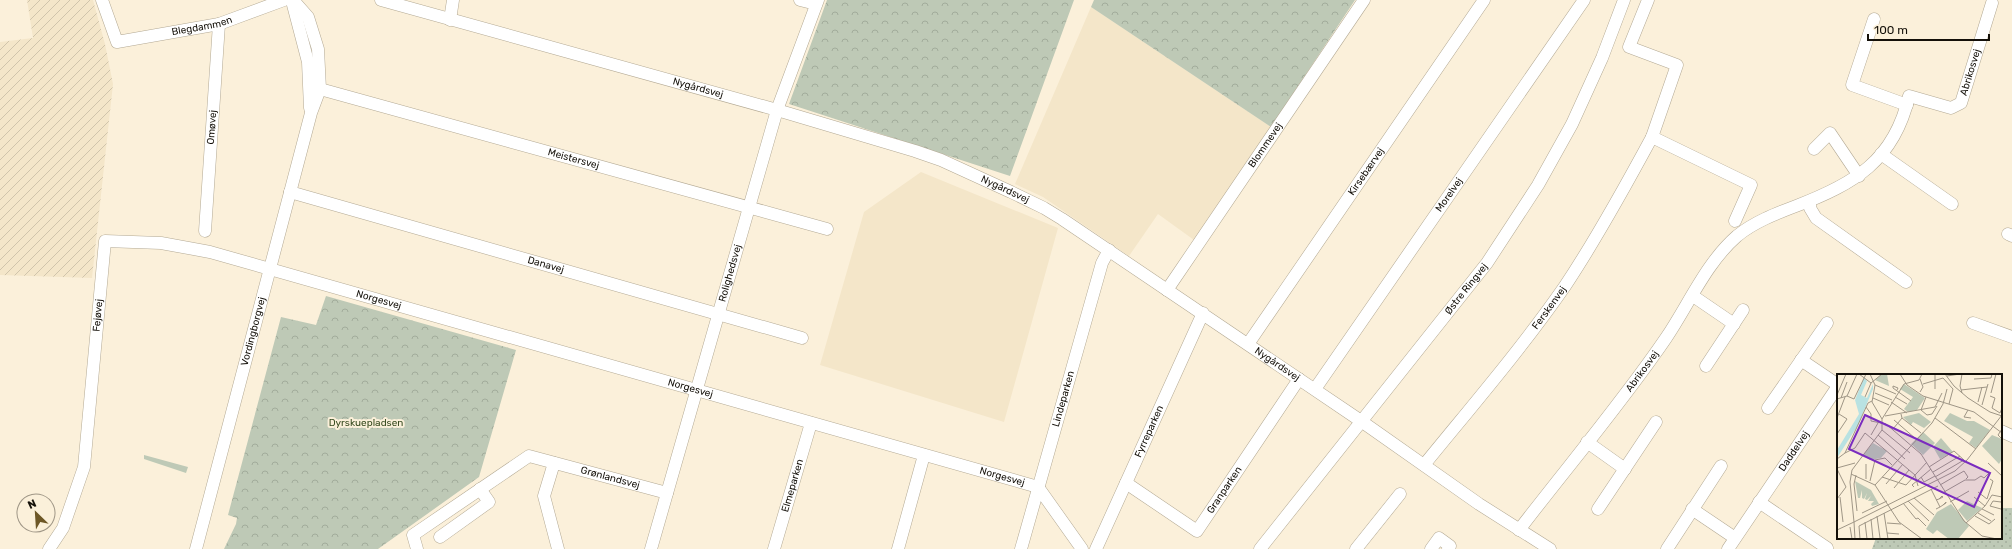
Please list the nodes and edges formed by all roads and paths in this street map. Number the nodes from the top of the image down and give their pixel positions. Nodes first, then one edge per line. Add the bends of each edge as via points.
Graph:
1 (102, 0) edge
2 (284, 0) edge
3 (292, 0) edge
4 (381, 0) edge
5 (453, 0) edge
6 (800, 0) edge
7 (1364, 0) edge
8 (1484, 0) edge
9 (1584, 0) edge
10 (1624, 0) edge
11 (1648, 0) edge
12 (817, 2) edge
13 (1992, 3) dead end
14 (1874, 19) dead end
15 (450, 20) junction
16 (220, 24) junction
17 (320, 89) junction
18 (1907, 105) junction
19 (777, 110) junction
20 (311, 113) junction
21 (1652, 137) junction
22 (1814, 149) dead end
23 (1881, 154) junction
24 (1859, 176) junction
25 (290, 192) junction
26 (1810, 201) junction
27 (1952, 204) dead end
28 (749, 207) junction
29 (1735, 221) dead end
30 (827, 229) dead end
31 (205, 231) dead end
32 (1109, 250) junction
33 (269, 269) junction
34 (1906, 282) dead end
35 (1167, 290) junction
36 (1693, 296) junction
37 (1743, 310) dead end
38 (1203, 313) junction
39 (718, 314) junction
40 (1827, 323) dead end
41 (1972, 323) dead end
42 (1734, 324) junction
43 (2012, 337) edge
44 (802, 338) dead end
45 (1248, 344) junction
46 (1801, 360) junction
47 (1706, 366) dead end
48 (1299, 379) junction
49 (1837, 385) edge
50 (1314, 389) junction
51 (696, 390) junction
52 (1837, 390) edge
53 (1833, 404) edge
54 (1768, 408) dead end
55 (1361, 421) junction
56 (811, 422) junction
57 (1656, 422) dead end
58 (2002, 431) edge
59 (2012, 436) edge
60 (1586, 442) junction
61 (924, 455) junction
62 (554, 463) junction
63 (1424, 465) junction
64 (1721, 466) dead end
65 (1625, 469) junction
66 (1126, 483) junction
67 (1038, 488) junction
68 (480, 489) junction
69 (667, 494) junction
70 (1400, 494) dead end
71 (1759, 502) junction
72 (1598, 509) dead end
73 (1692, 509) junction
74 (1519, 530) junction
75 (440, 537) dead end
76 (1735, 538) junction
77 (1827, 548) dead end
78 (49, 549) edge
79 (196, 549) edge
80 (417, 549) edge
81 (558, 549) edge
82 (651, 549) edge
83 (774, 549) edge
84 (898, 549) edge
85 (1021, 549) edge
86 (1082, 549) edge
87 (1096, 549) edge
88 (1260, 549) edge
89 (1356, 549) edge
90 (1431, 549) edge
91 (1448, 549) edge
92 (1550, 549) edge
93 (1667, 549) edge
94 (1728, 549) edge

1 - 16 street, Blegdammen via 117,42
2 - 16 street, Blegdammen
3 - 17 street, Vordingborgvej via 308,17 314,34 318,49
3 - 20 street, Vordingborgvej via 308,62
4 - 15 street, Nygårdsvej
5 - 15 street
6 - 12 street
7 - 35 street, Blommevej
8 - 45 street, Kirsebærvej
9 - 50 street, Morelvej
10 - 55 street, Østre Ringvej via 1602,58 1572,124 1538,185 1487,263
11 - 21 street, Ferskenvej via 1629,47 1677,65
12 - 19 street, Rolighedsvej
13 - 18 street, Abrikosvej via 1961,102 1951,108 1909,96
14 - 18 street via 1852,85
15 - 19 street, Nygårdsvej
16 - 31 street, Omøvej
17 - 20 street, Vordingborgvej
17 - 28 street, Meistersvej
18 - 23 street, Abrikosvej via 1893,137
19 - 28 street, Rolighedsvej
19 - 32 street, Nygårdsvej via 941,160 1044,208
20 - 25 street, Vordingborgvej
21 - 29 street via 1750,185
21 - 63 street, Ferskenvej via 1602,228 1564,287
22 - 24 street via 1830,133
23 - 24 street, Abrikosvej
23 - 27 street
24 - 26 street, Abrikosvej via 1838,189
25 - 33 street, Vordingborgvej
25 - 39 street, Danavej
26 - 34 street via 1810,208 1816,218
26 - 36 street, Abrikosvej via 1766,218 1738,236 1717,258
28 - 30 street, Meistersvej
28 - 39 street, Rolighedsvej
32 - 35 street, Nygårdsvej
32 - 67 street, Lindeparken via 1102,263
33 - 51 street, Norgesvej
33 - 78 street, Fejøvej via 210,252 161,243 105,241 84,467 63,528
33 - 79 street, Vordingborgvej
35 - 38 street, Nygårdsvej
36 - 42 street
36 - 60 street, Abrikosvej via 1644,369
37 - 42 street
38 - 45 street, Nygårdsvej
38 - 66 street, Fyrreparken
39 - 44 street, Danavej
39 - 51 street, Rolighedsvej
40 - 46 street
41 - 43 street
42 - 47 street
45 - 48 street, Nygårdsvej
46 - 49 street, Daddelvej
46 - 54 street
48 - 50 street, Nygårdsvej
48 - 66 street, Granparken via 1197,531
50 - 55 street, Nygårdsvej
51 - 56 street, Norgesvej
51 - 69 street, Rolighedsvej
52 - 53 street, Daddelvej
53 - 71 street, Daddelvej
55 - 63 street, Nygårdsvej
55 - 88 street, Østre Ringvej
56 - 61 street, Norgesvej
56 - 83 street, Elmeparken
57 - 65 street
58 - 59 street
60 - 65 street
60 - 74 street, Abrikosvej
61 - 67 street, Norgesvej
61 - 84 street
62 - 68 street, Grønlandsvej via 529,456
62 - 69 street, Grønlandsvej
62 - 81 street via 544,496
63 - 74 street, Nygårdsvej
64 - 73 street
65 - 72 street
66 - 87 street, Fyrreparken
67 - 85 street, Lindeparken
67 - 86 street, Norgesvej
68 - 75 street via 489,502
68 - 80 street, Grønlandsvej via 413,535
69 - 82 street, Rolighedsvej
70 - 89 street
71 - 76 street, Daddelvej
71 - 77 street
73 - 76 street
73 - 93 street
74 - 92 street, Nygårdsvej
76 - 94 street, Daddelvej
90 - 91 street via 1439,538 1450,546

